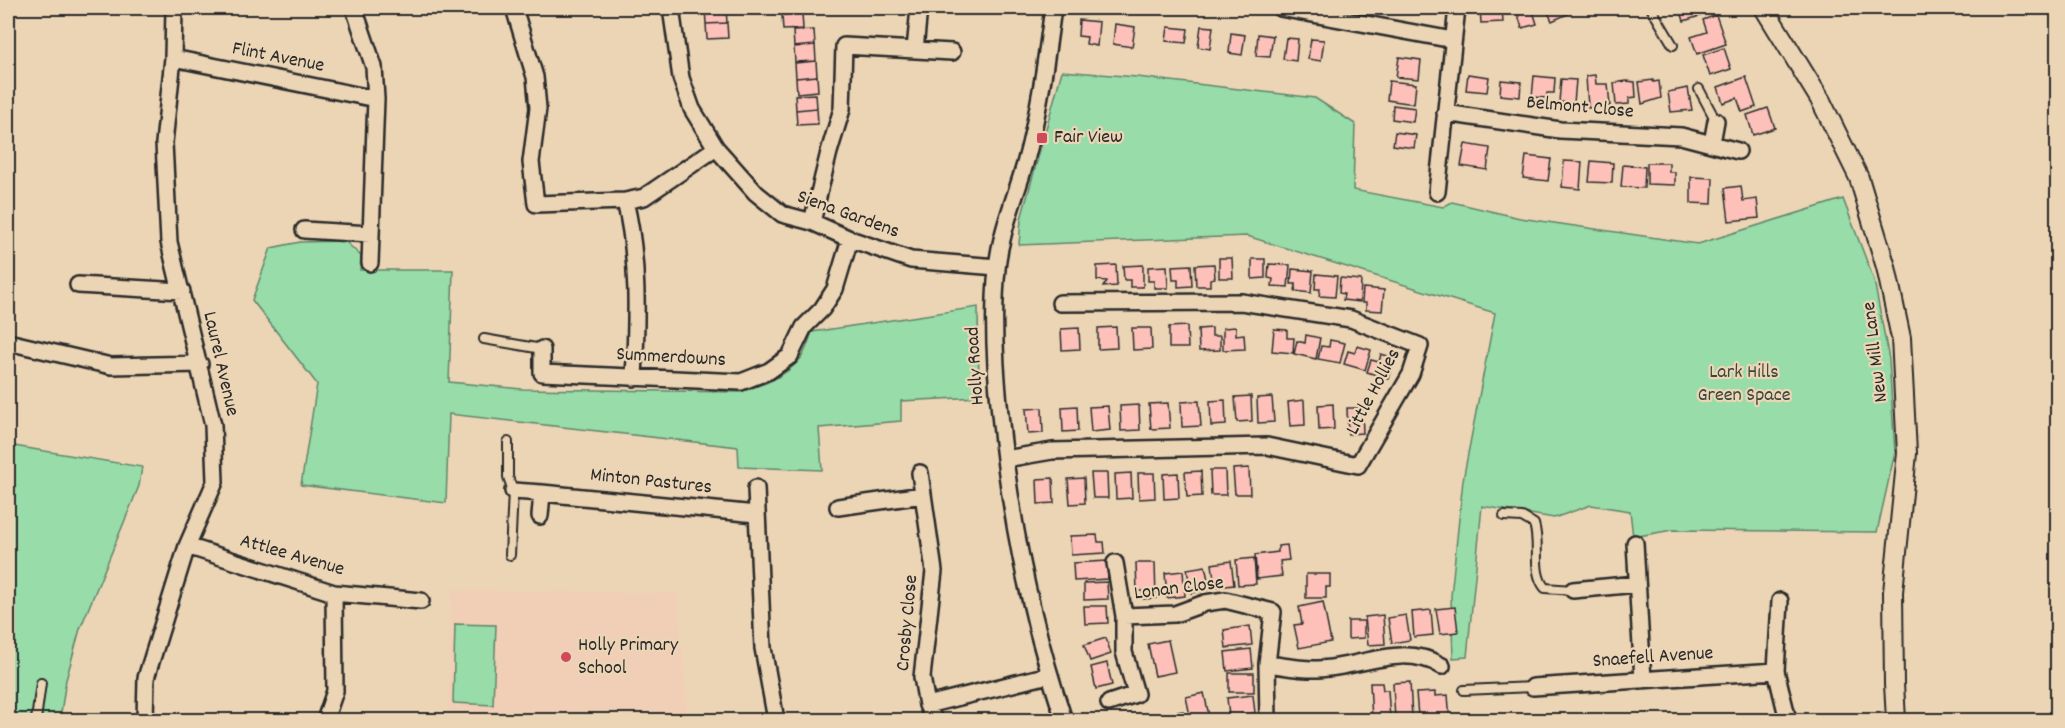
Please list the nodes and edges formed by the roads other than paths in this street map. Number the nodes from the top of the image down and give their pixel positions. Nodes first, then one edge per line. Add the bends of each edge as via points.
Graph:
1 (174, 8) edge
2 (354, 8) edge
3 (514, 8) edge
4 (671, 8) edge
5 (919, 8) edge
6 (1053, 8) edge
7 (1288, 8) edge
8 (1457, 8) edge
9 (1651, 8) edge
10 (1764, 8) edge
11 (1454, 40) junction
12 (1673, 45) dead end
13 (915, 50) junction
14 (952, 52) dead end
15 (173, 58) junction
16 (1700, 89) dead end
17 (376, 99) junction
18 (1445, 113) junction
19 (1716, 121) joint
20 (1712, 143) junction
21 (716, 148) junction
22 (1738, 151) dead end
23 (1437, 192) dead end
24 (625, 201) junction
25 (812, 222) junction
26 (304, 230) dead end
27 (370, 234) junction
28 (850, 239) junction
29 (370, 263) dead end
30 (997, 267) junction
31 (78, 285) dead end
32 (182, 291) junction
33 (1060, 303) dead end
34 (484, 339) dead end
35 (8, 342) edge
36 (542, 349) joint
37 (200, 364) junction
38 (634, 378) junction
39 (508, 442) dead end
40 (1005, 459) junction
41 (920, 473) dead end
42 (756, 488) dead end
43 (513, 492) junction
44 (542, 493) junction
45 (923, 495) junction
46 (838, 507) dead end
47 (756, 514) junction
48 (540, 516) dead end
49 (1504, 516) dead end
50 (1635, 543) dead end
51 (187, 546) junction
52 (510, 555) dead end
53 (1115, 563) dead end
54 (1637, 584) junction
55 (1573, 590) joint
56 (334, 593) junction
57 (422, 601) dead end
58 (1780, 601) dead end
59 (1124, 616) junction
60 (1267, 664) junction
61 (1442, 666) dead end
62 (1776, 671) junction
63 (1049, 675) junction
64 (1643, 680) junction
65 (41, 683) dead end
66 (1533, 687) joint
67 (1464, 690) dead end
68 (1109, 703) dead end
69 (927, 705) junction
70 (36, 720) edge
71 (146, 720) edge
72 (325, 720) edge
73 (776, 720) edge
74 (934, 720) edge
75 (1064, 720) edge
76 (1268, 720) edge
77 (1788, 720) edge
78 (1896, 720) edge

1 - 15 street, Laurel Avenue
2 - 17 street via 374,67
3 - 24 street via 535,77 538,108 531,162 536,204
4 - 21 street, Siena Gardens via 681,78 692,109
5 - 13 street
6 - 30 street, Holly Road via 1040,99
7 - 11 street
8 - 11 street
9 - 12 lane
10 - 78 street, New Mill Lane via 1821,101 1859,178 1886,267 1900,338 1907,453 1893,592
11 - 18 street
13 - 14 street
13 - 25 street via 843,46 842,109
15 - 17 street, Flint Avenue
15 - 32 street, Laurel Avenue via 164,143 170,242
16 - 19 lane
17 - 27 street
18 - 20 street, Belmont Close via 1560,130 1681,136
18 - 23 street
19 - 20 street
20 - 22 street, Belmont Close
21 - 24 street via 644,197
21 - 25 street, Siena Gardens via 756,193 782,213
24 - 38 street via 634,259
25 - 28 street, Siena Gardens
26 - 27 street
27 - 29 street
28 - 30 street, Siena Gardens via 911,260
28 - 38 street, Summerdowns via 835,289 804,327 789,356 769,371 741,382
30 - 40 street, Holly Road via 995,365
31 - 32 street
32 - 37 street, Laurel Avenue
33 - 40 street, Little Hollies via 1241,303 1351,319 1420,346 1411,374 1358,465 1267,446 1052,451
34 - 36 lane
35 - 37 street via 111,366
36 - 38 street, Summerdowns via 542,373
37 - 51 street, Laurel Avenue via 213,425 215,482
39 - 43 lane via 508,477
40 - 63 street, Holly Road via 1022,563
41 - 45 street, Crosby Close
42 - 47 street
43 - 44 street, Minton Pastures
43 - 52 lane
44 - 47 street, Minton Pastures
44 - 48 street
45 - 46 street
45 - 69 street, Crosby Close via 934,571 922,677
47 - 73 street via 763,648
49 - 55 lane via 1522,517 1534,524 1540,583 1545,588
50 - 54 street
51 - 56 street, Attlee Avenue
51 - 71 street, Laurel Avenue via 146,678
53 - 59 street
54 - 55 street
54 - 64 street
56 - 57 street, Attlee Avenue
56 - 72 street via 334,691
58 - 62 street
59 - 60 street, Lonan Close via 1175,614 1225,600 1273,612
59 - 68 street, Lonan Close via 1124,652 1136,694
60 - 61 street via 1317,669 1385,656 1428,658
60 - 76 street
62 - 64 street, Snaefell Avenue
62 - 77 street
63 - 69 street
63 - 75 street, Holly Road
64 - 66 street, Snaefell Avenue
65 - 70 lane
66 - 67 lane
69 - 74 street, Crosby Close

